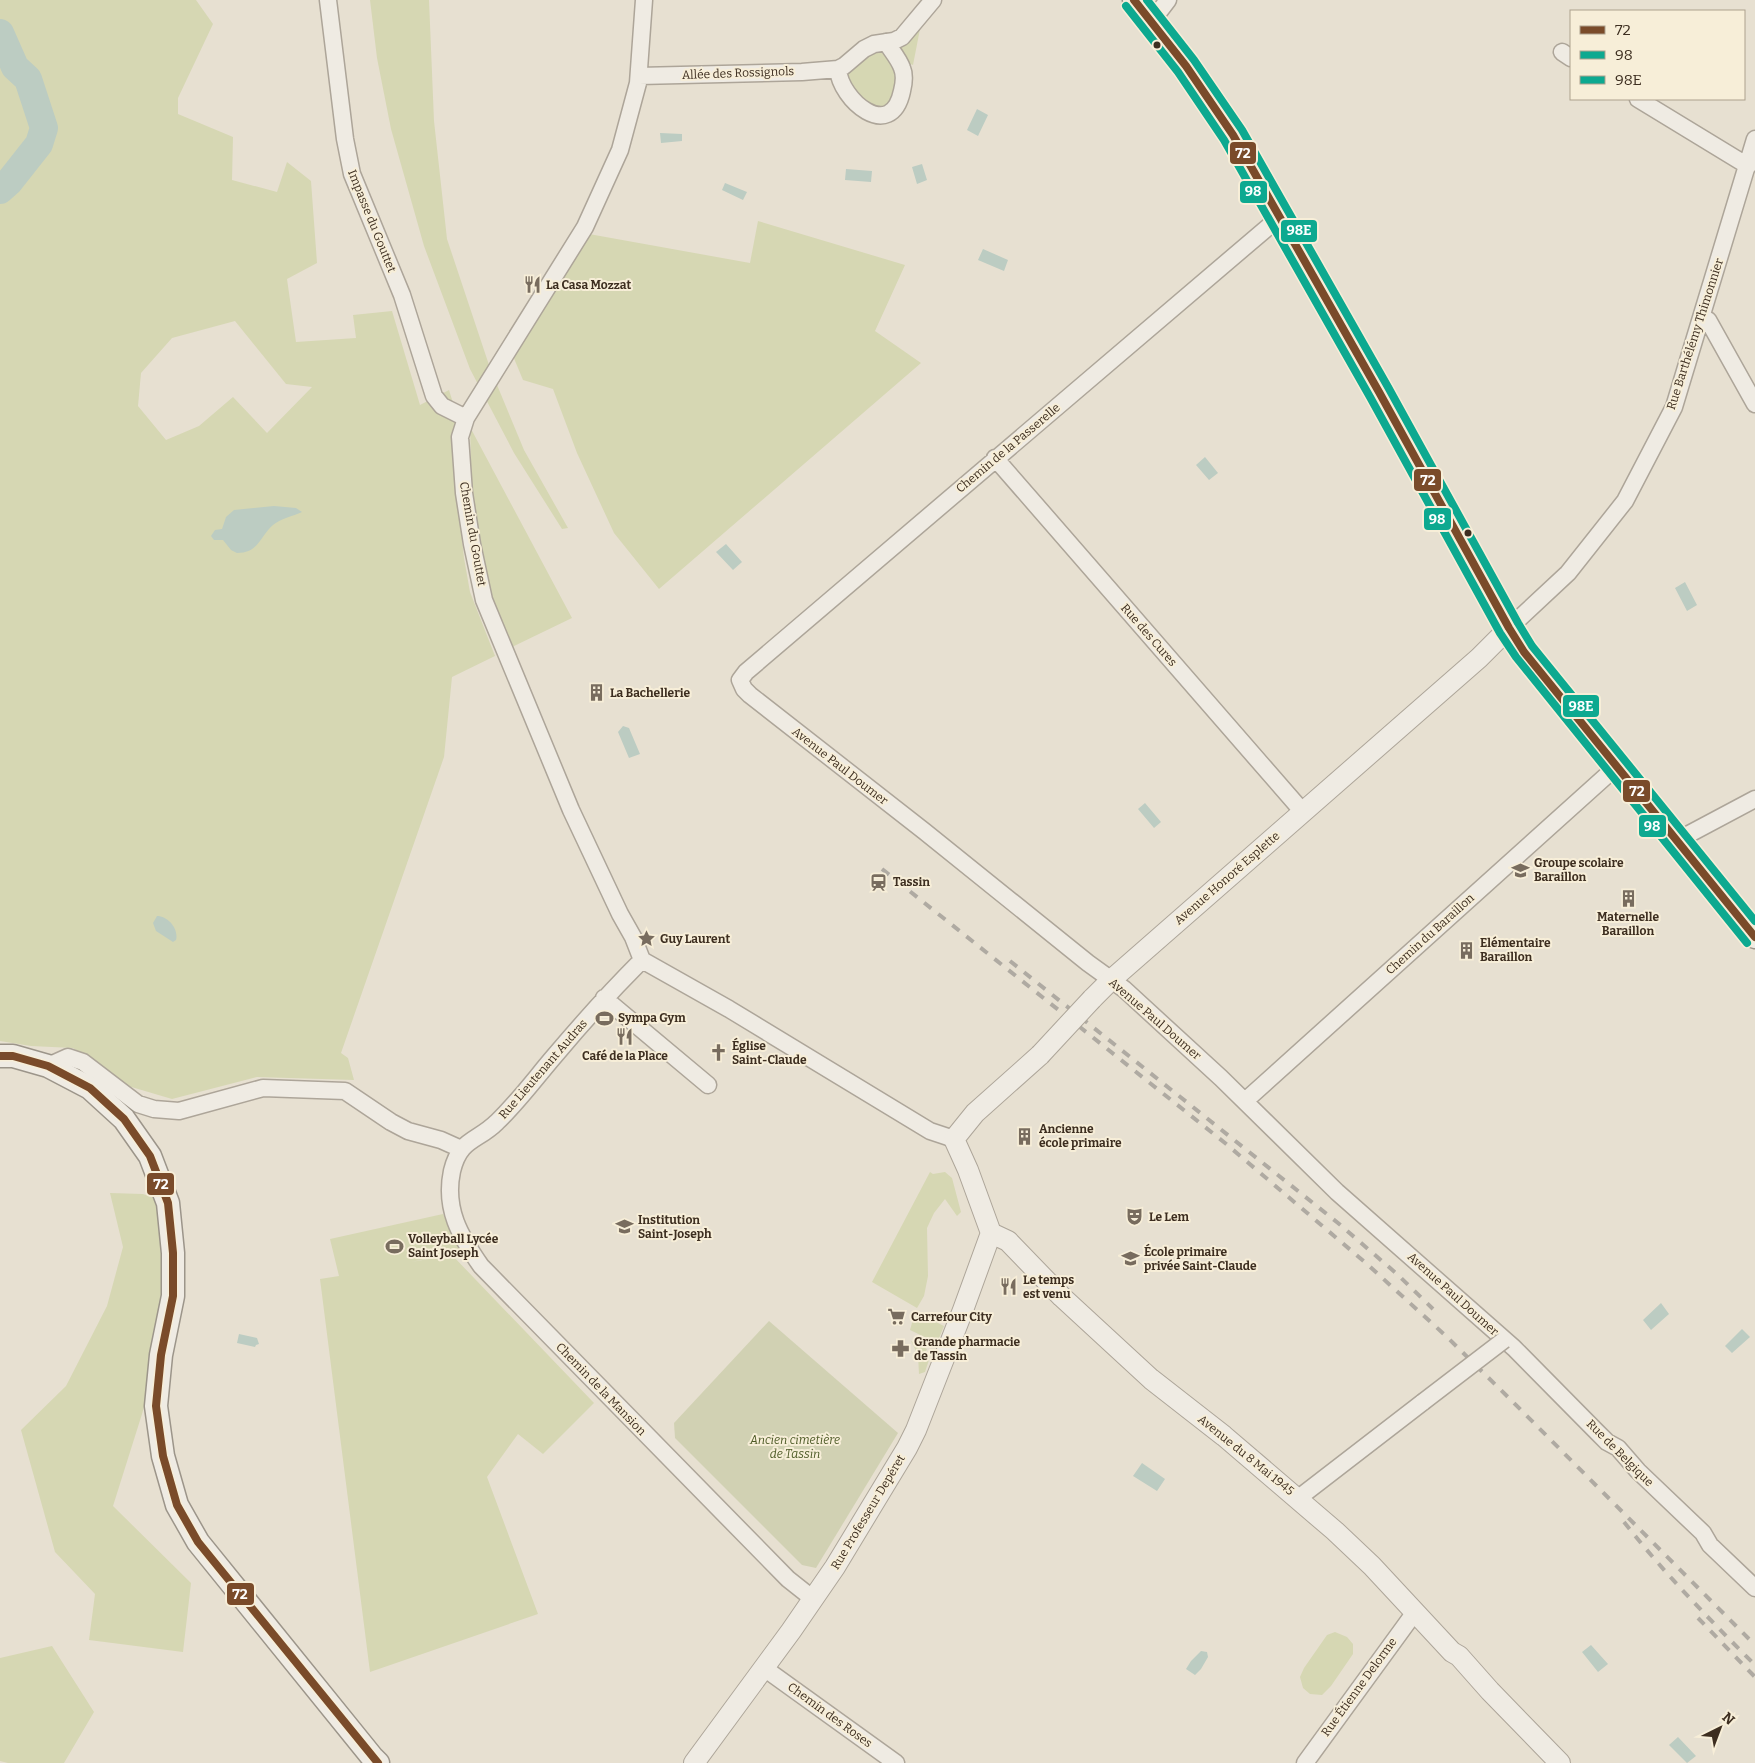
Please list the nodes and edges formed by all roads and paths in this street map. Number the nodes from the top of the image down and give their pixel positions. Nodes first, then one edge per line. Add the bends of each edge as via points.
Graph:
1 (328, 0) edge
2 (644, 0) edge
3 (932, 0) edge
4 (1134, 0) edge
5 (1168, 0) edge
6 (1152, 21) junction
7 (886, 42) junction
8 (838, 69) junction
9 (639, 76) junction
10 (1640, 100) edge
11 (1755, 139) edge
12 (1748, 166) junction
13 (1280, 216) junction
14 (1702, 318) junction
15 (1755, 404) edge
16 (466, 418) junction
17 (995, 458) junction
18 (1509, 628) junction
19 (741, 684) joint
20 (1616, 767) junction
21 (1755, 799) edge
22 (1303, 812) junction
23 (1676, 841) junction
24 (1755, 937) edge
25 (642, 960) junction
26 (1111, 980) junction
27 (604, 998) junction
28 (0, 1056) edge
29 (48, 1066) junction
30 (708, 1085) dead end
31 (1245, 1101) junction
32 (954, 1138) junction
33 (460, 1150) junction
34 (991, 1233) junction
35 (1504, 1340) junction
36 (1300, 1499) junction
37 (1755, 1588) edge
38 (812, 1598) junction
39 (1415, 1612) junction
40 (764, 1668) junction
41 (378, 1763) edge
42 (694, 1763) edge
43 (896, 1763) edge
44 (1304, 1763) edge
45 (1560, 1763) edge

1 - 16 street, Impasse du Gouttet via 352,174 402,295 434,396 442,406
2 - 9 street, Chemin du Gouttet
3 - 7 street via 902,37
4 - 6 main road
5 - 6 street
6 - 13 main road via 1208,94
7 - 8 street via 864,49
7 - 8 street via 904,76 900,99 890,112 874,115 865,110 844,88
8 - 9 street, Allée des Rossignols
9 - 16 street, Chemin du Gouttet via 620,150 585,227
10 - 12 street
11 - 12 street, Rue Barthélémy Thimonnier
12 - 14 street, Rue Barthélémy Thimonnier
13 - 17 street, Chemin de la Passerelle
13 - 18 main road
14 - 15 street via 1708,320
14 - 18 street, Rue Barthélémy Thimonnier via 1674,407 1625,501 1568,573
16 - 25 street, Chemin du Gouttet via 460,437 464,493 484,600 571,810
17 - 19 street, Chemin de la Passerelle via 746,672
17 - 22 street, Rue des Cures
18 - 20 main road via 1535,666
18 - 22 street, Avenue Honoré Esplette
19 - 26 street, Avenue Paul Doumer via 750,695
20 - 23 main road
20 - 31 street, Chemin du Baraillon
21 - 23 street
22 - 26 street, Avenue Honoré Esplette
23 - 24 main road
25 - 27 street, Rue Lieutenant Audras
25 - 32 street via 930,1131
26 - 31 street, Avenue Paul Doumer
26 - 32 street, Avenue Honoré Esplette, bridge via 1040,1055 975,1113
27 - 30 street
27 - 33 street, Rue Lieutenant Audras via 496,1124
28 - 29 main road via 13,1056
29 - 33 street via 68,1057 83,1062 138,1104 154,1109 179,1111 263,1088 345,1090 408,1131 441,1140
29 - 41 main road via 90,1088 124,1119 150,1156 168,1203 173,1296 160,1355 156,1406 162,1456 176,1504 198,1542
31 - 35 street, Avenue Paul Doumer via 1337,1192
32 - 34 street
33 - 38 street, Chemin de la Mansion via 451,1178 452,1214 462,1238 481,1266 793,1584
34 - 36 street, Avenue du 8 Mai 1945 via 1008,1241 1151,1379
34 - 38 street, Rue Professeur Depéret via 911,1439 847,1547
35 - 36 street, bridge via 1304,1492
35 - 37 street, Rue de Belgique via 1596,1432 1618,1448 1703,1534 1714,1550
36 - 39 street, Avenue du 8 Mai 1945 via 1372,1566
38 - 40 street, Rue Professeur Depéret
39 - 44 street, Rue Étienne Delorme
39 - 45 street, Avenue du 8 Mai 1945
40 - 42 street, Rue Professeur Depéret
40 - 43 street, Chemin des Roses

